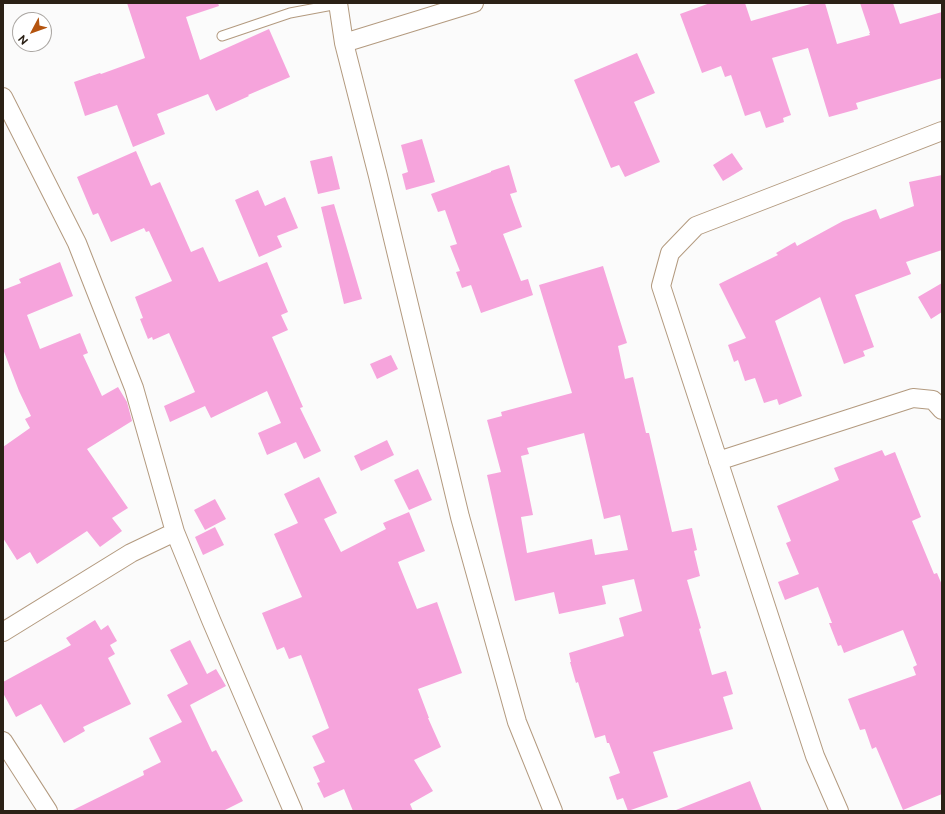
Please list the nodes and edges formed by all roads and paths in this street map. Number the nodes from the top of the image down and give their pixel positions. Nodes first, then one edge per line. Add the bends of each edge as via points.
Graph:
1 (474, 3) edge
2 (338, 4) edge
3 (222, 36) dead end
4 (344, 43) junction
5 (3, 97) edge
6 (942, 131) edge
7 (942, 410) edge
8 (718, 461) junction
9 (175, 532) junction
10 (3, 632) edge
11 (3, 741) edge
12 (48, 811) edge
13 (293, 811) edge
14 (552, 811) edge
15 (839, 811) edge

1 - 4 street
2 - 3 lane via 290,13
2 - 4 street
4 - 14 street via 460,517 517,722
5 - 9 street via 77,243 134,388
6 - 8 street via 696,226 670,253 661,286
7 - 8 street via 933,400 913,398
8 - 15 street via 815,756
9 - 10 street via 132,553
9 - 13 street
11 - 12 street

